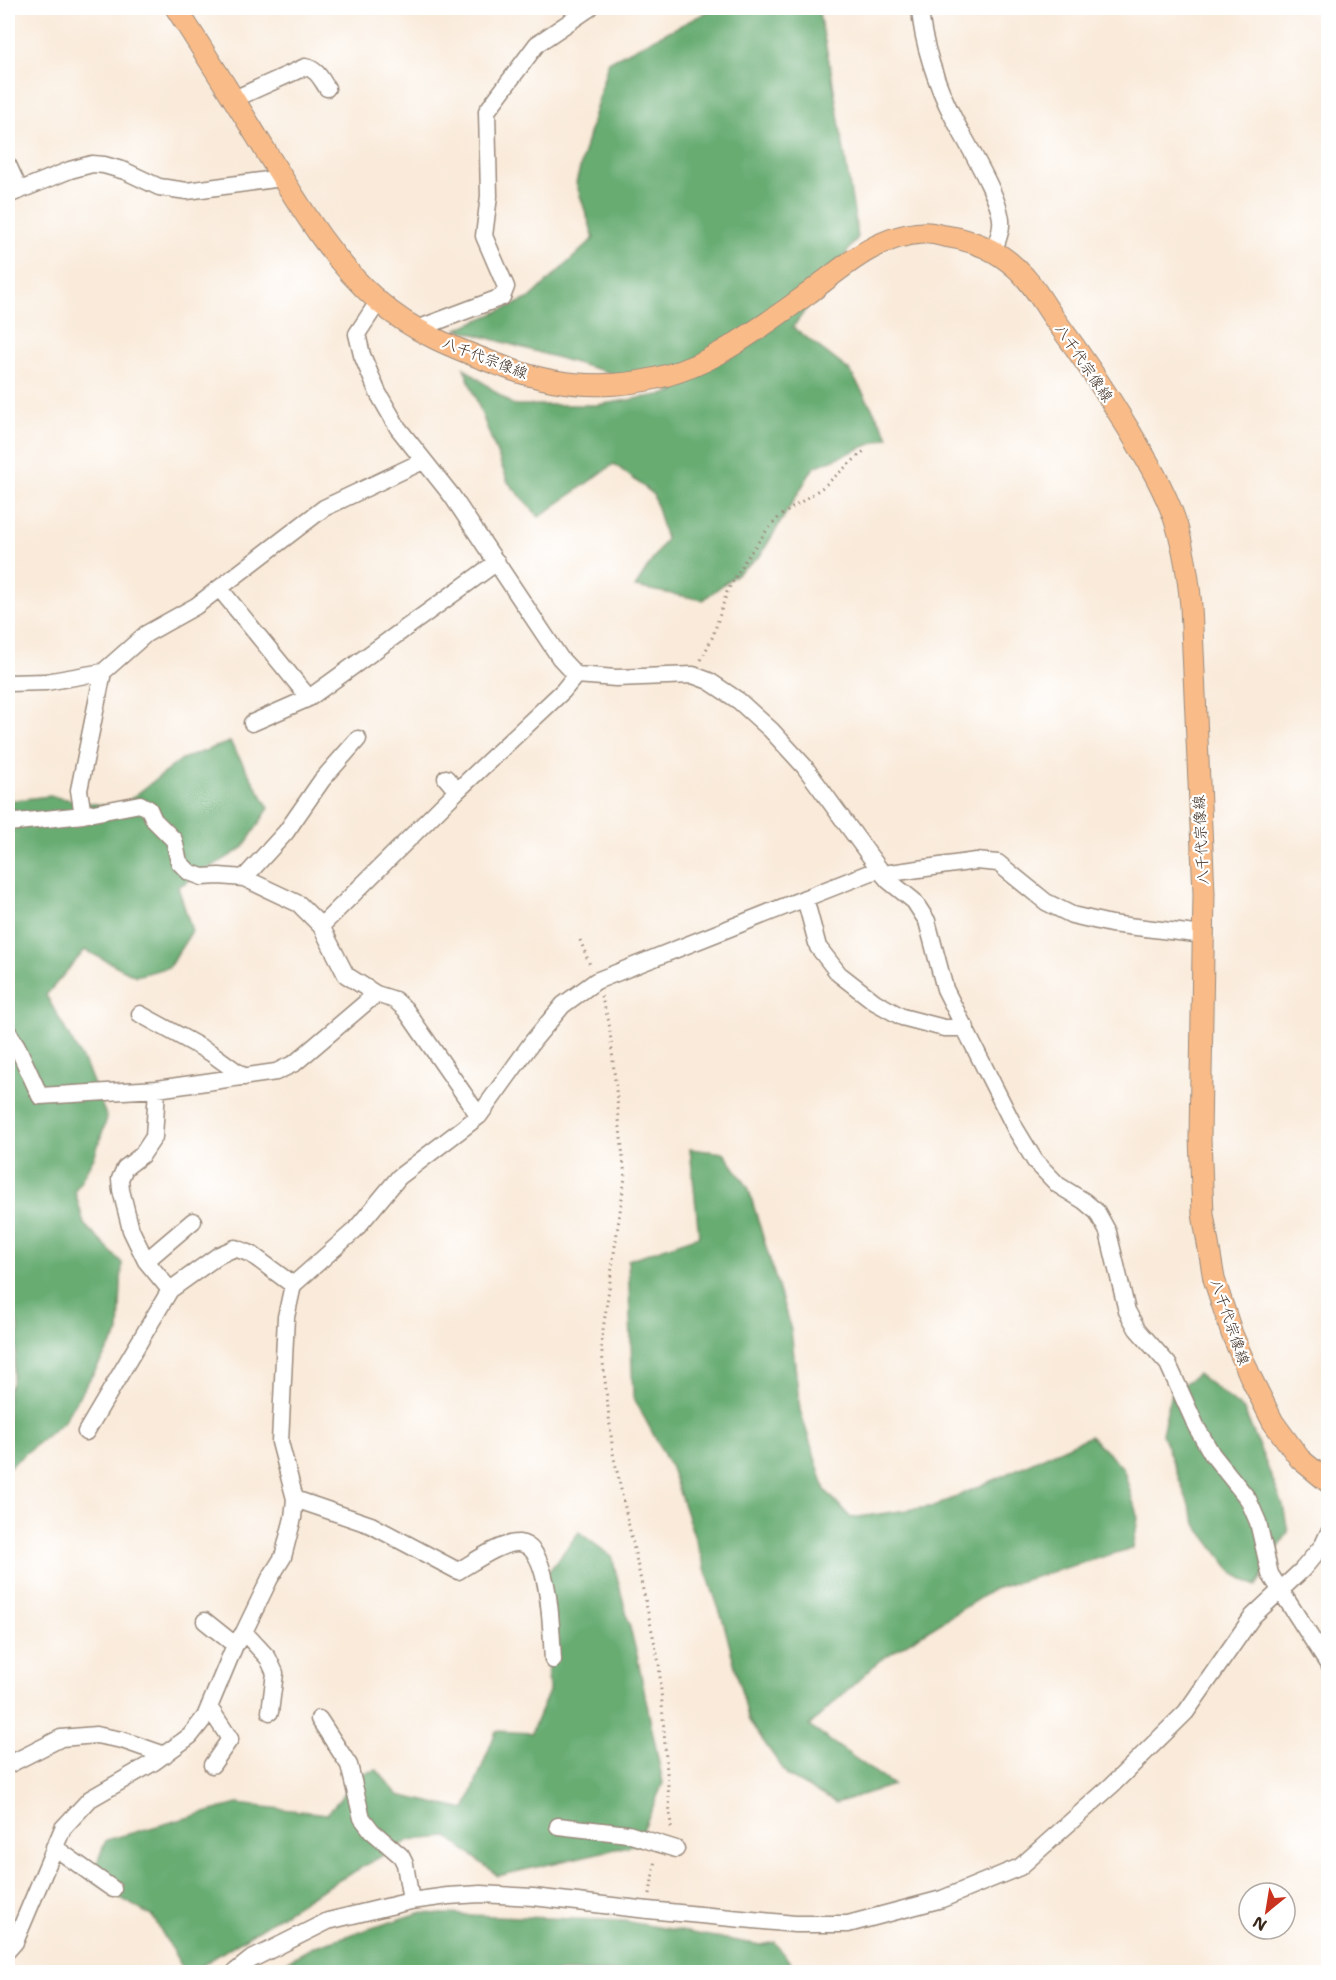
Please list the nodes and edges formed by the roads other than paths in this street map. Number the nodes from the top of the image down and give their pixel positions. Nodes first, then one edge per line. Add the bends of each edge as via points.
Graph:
1 (176, 8) edge
2 (590, 8) edge
3 (920, 8) edge
4 (327, 88) dead end
5 (234, 99) junction
6 (8, 165) edge
7 (282, 178) junction
8 (13, 192) edge
9 (994, 251) junction
10 (378, 302) junction
11 (417, 329) junction
12 (423, 461) junction
13 (497, 562) junction
14 (220, 589) junction
15 (103, 672) junction
16 (576, 675) junction
17 (8, 683) edge
18 (309, 698) junction
19 (252, 723) dead end
20 (358, 739) dead end
21 (446, 778) dead end
22 (458, 792) junction
23 (83, 815) junction
24 (8, 823) edge
25 (881, 871) junction
26 (244, 878) junction
27 (805, 898) junction
28 (321, 926) junction
29 (1204, 935) junction
30 (376, 994) junction
31 (140, 1014) dead end
32 (966, 1028) junction
33 (8, 1032) edge
34 (244, 1077) junction
35 (158, 1089) junction
36 (479, 1116) junction
37 (193, 1221) dead end
38 (146, 1261) junction
39 (293, 1285) junction
40 (171, 1290) junction
41 (86, 1432) dead end
42 (1329, 1482) edge
43 (295, 1499) junction
44 (1329, 1534) edge
45 (1280, 1589) junction
46 (205, 1621) dead end
47 (239, 1639) junction
48 (553, 1660) dead end
49 (1329, 1664) edge
50 (209, 1707) junction
51 (270, 1712) dead end
52 (319, 1719) dead end
53 (165, 1755) junction
54 (8, 1765) edge
55 (212, 1765) dead end
56 (558, 1827) dead end
57 (54, 1847) junction
58 (669, 1848) road end
59 (113, 1889) dead end
60 (411, 1901) junction
61 (8, 1950) edge
62 (235, 1972) edge

1 - 5 main road, 八千代宗像線
2 - 11 street via 537,44 487,111 489,196 484,236 507,287 502,297
3 - 9 street via 933,69 997,203 1002,224
4 - 5 street via 316,72 305,67
5 - 7 main road, 八千代宗像線
6 - 8 street
7 - 8 street via 187,190 159,187 125,171 92,164
7 - 10 main road, 八千代宗像線 via 316,230
9 - 11 main road, 八千代宗像線 via 981,244 924,232 887,240 861,253 716,355 665,377 617,385 575,384 527,375
9 - 29 main road, 八千代宗像線 via 1030,283 1085,361 1150,465 1171,508 1188,570 1191,606
10 - 11 main road, 八千代宗像線
10 - 12 street via 357,334 362,355 398,428
12 - 13 street
12 - 14 street via 324,508
13 - 16 street via 560,658
13 - 18 street
14 - 15 street via 146,634
14 - 18 street
15 - 17 street via 46,682
15 - 23 street via 79,790
16 - 22 street
16 - 25 street via 693,675 709,681 739,701 804,766
18 - 19 street
20 - 26 street via 322,780 286,832
21 - 22 street
22 - 28 street
23 - 24 street
23 - 26 street via 140,804 149,809 154,820 174,840 179,862 189,872 202,877
25 - 27 street
25 - 29 street via 976,861 998,863 1046,902 1072,915 1111,924
25 - 32 street via 914,901 927,921 945,988
26 - 28 street via 299,904
27 - 32 street via 818,947 839,975 902,1017 944,1029
27 - 36 street via 596,981 563,1005
28 - 30 street via 346,975
29 - 42 main road, 八千代宗像線 via 1201,1148 1203,1214 1214,1279 1232,1334 1273,1422 1300,1458
30 - 34 street via 295,1063 276,1072
30 - 36 street via 395,1000 405,1009
31 - 34 street via 211,1053
32 - 45 street via 1035,1161 1058,1185 1097,1212 1108,1232 1127,1311 1137,1329 1168,1364 1212,1454 1248,1499 1258,1522 1270,1574
33 - 35 street via 40,1096
34 - 35 street
35 - 38 street via 154,1137 142,1155 125,1168 120,1179 131,1230
36 - 39 street via 399,1177 355,1230
37 - 38 street
38 - 40 street
39 - 40 street via 251,1254 236,1248 219,1255
39 - 43 street via 286,1317 280,1442
40 - 41 street
43 - 47 street via 283,1557
43 - 48 street via 372,1525 458,1571 502,1545 520,1543 531,1547 547,1586
44 - 45 street via 1302,1570
45 - 49 street
45 - 60 street via 1253,1616 1186,1712 1112,1785 1020,1867 942,1899 848,1924 795,1924 481,1894
46 - 47 street
47 - 50 street
47 - 51 street via 268,1658 275,1673
50 - 53 street via 190,1736
50 - 55 street via 230,1740
52 - 60 street via 349,1765 362,1818 401,1856
53 - 54 street via 96,1735 62,1738
53 - 57 street via 90,1799 63,1828
56 - 58 street via 628,1834
57 - 59 street
57 - 61 street via 24,1922
60 - 62 street via 328,1921 250,1960

